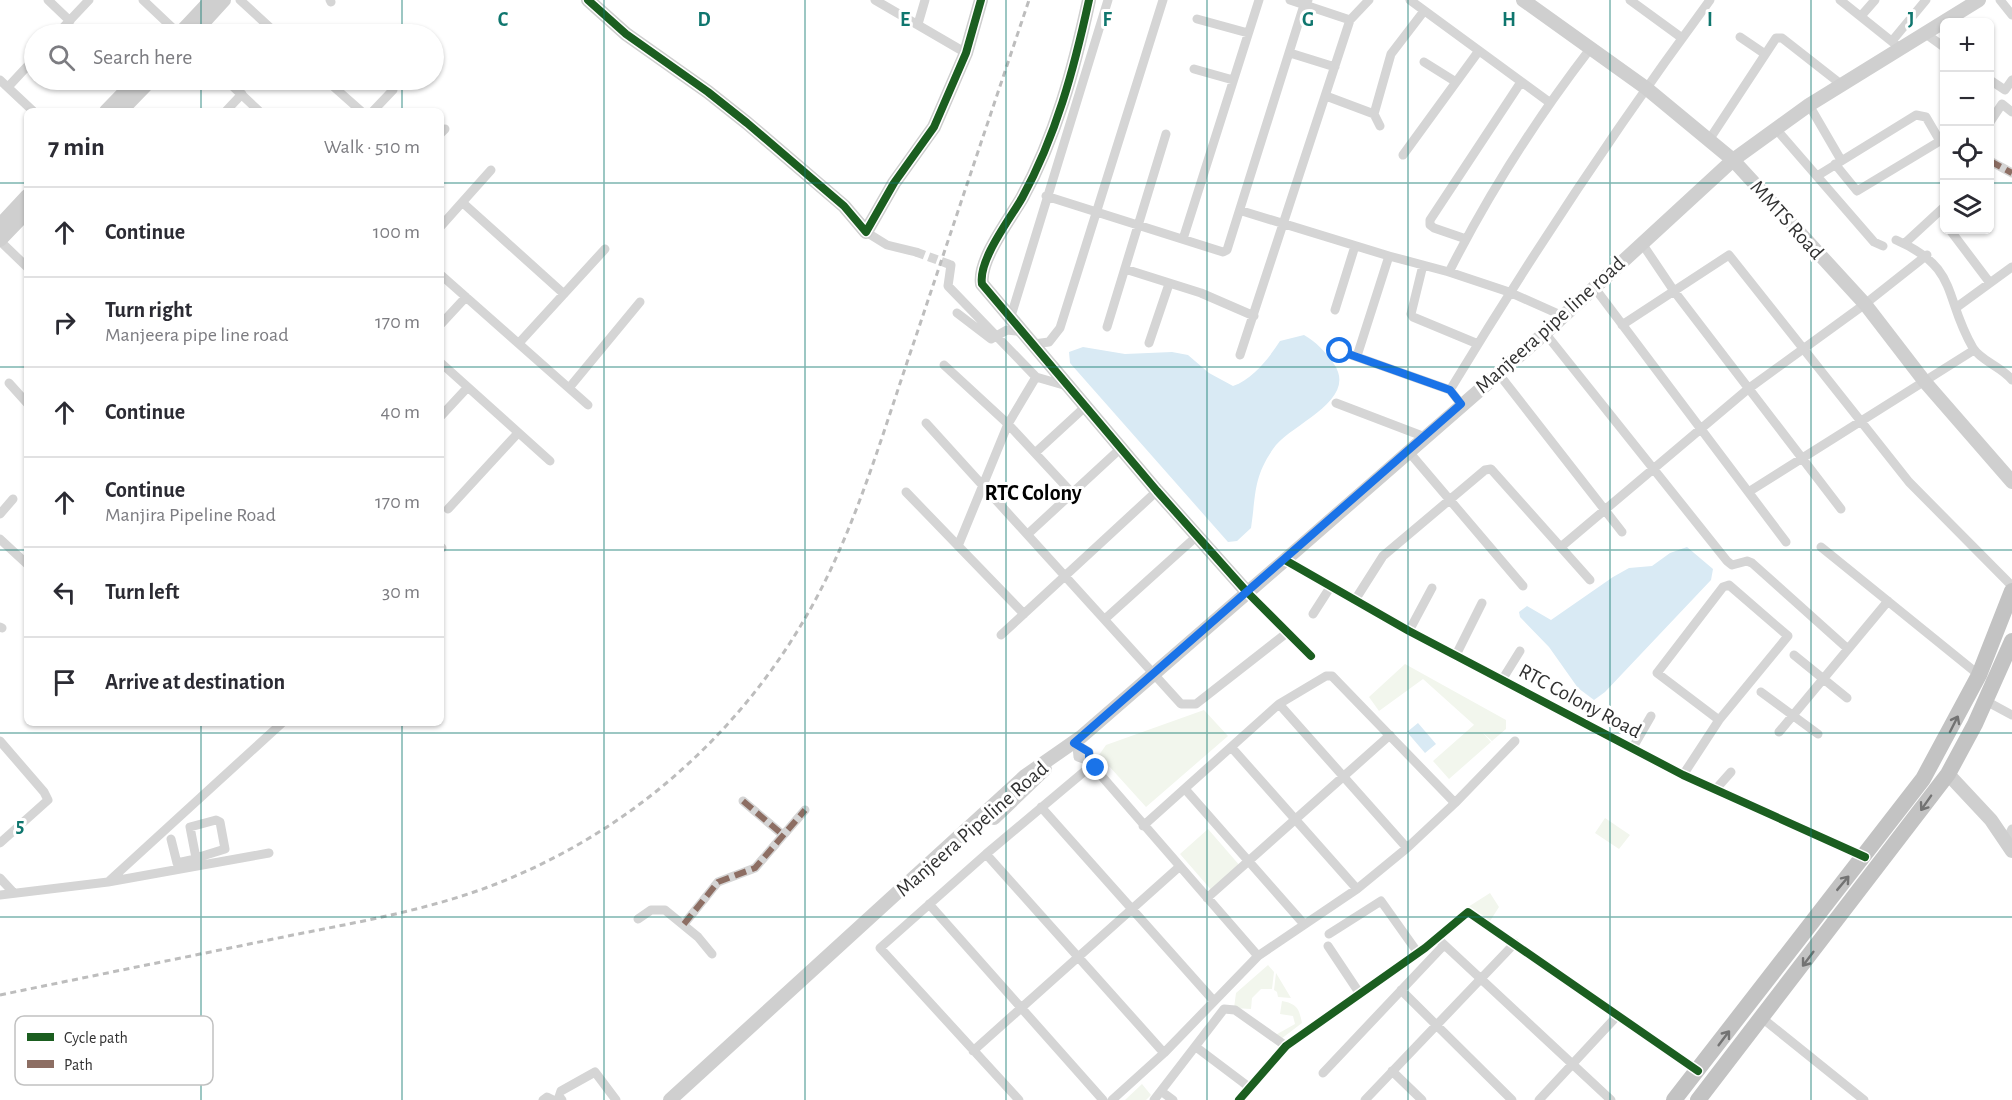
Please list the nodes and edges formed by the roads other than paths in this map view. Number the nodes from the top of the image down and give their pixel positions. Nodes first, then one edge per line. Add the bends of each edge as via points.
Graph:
1 (48, 0) edge
2 (89, 0) edge
3 (143, 0) edge
4 (211, 0) edge
5 (224, 0) edge
6 (240, 0) edge
7 (588, 0) edge
8 (925, 0) edge
9 (981, 0) edge
10 (1089, 0) edge
11 (1108, 0) edge
12 (1163, 0) edge
13 (1259, 0) edge
14 (1290, 0) edge
15 (1369, 0) edge
16 (1410, 0) edge
17 (1522, 0) edge
18 (1629, 0) edge
19 (1710, 0) edge
20 (1840, 0) edge
21 (1875, 0) edge
22 (1926, 0) edge
23 (1979, 0) edge
24 (2000, 0) edge
25 (879, 1) edge
26 (1306, 2) edge
27 (1963, 4) edge
28 (1424, 11) junction
29 (2012, 15) edge
30 (1861, 16) junction
31 (1197, 19) dead end
32 (70, 21) junction
33 (1350, 21) junction
34 (67, 24) edge
35 (168, 24) edge
36 (188, 24) edge
37 (202, 24) edge
38 (266, 24) edge
39 (918, 24) junction
40 (1248, 33) junction
41 (1926, 34) junction
42 (1740, 37) dead end
43 (1682, 38) junction
44 (1896, 44) junction
45 (1940, 44) edge
46 (1590, 49) junction
47 (966, 52) junction
48 (1478, 52) junction
49 (1290, 53) junction
50 (1765, 54) junction
51 (1083, 58) junction
52 (1424, 62) dead end
53 (24, 67) edge
54 (1335, 67) junction
55 (1194, 69) dead end
56 (1233, 80) junction
57 (2012, 80) edge
58 (1456, 82) junction
59 (1521, 82) junction
60 (1076, 83) junction
61 (1994, 83) edge
62 (4, 84) edge
63 (1842, 85) junction
64 (1646, 88) junction
65 (126, 90) edge
66 (141, 90) edge
67 (237, 90) edge
68 (337, 90) edge
69 (393, 90) dead end
70 (242, 94) junction
71 (1326, 96) junction
72 (1549, 102) junction
73 (1809, 105) junction
74 (30, 108) edge
75 (109, 108) edge
76 (124, 108) edge
77 (229, 108) edge
78 (257, 108) edge
79 (358, 108) edge
80 (376, 108) edge
81 (2012, 112) edge
82 (1374, 114) junction
83 (1994, 115) edge
84 (1380, 126) dead end
85 (1776, 129) junction
86 (1166, 134) dead end
87 (1709, 140) junction
88 (1403, 155) dead end
89 (1733, 160) junction
90 (1838, 162) junction
91 (1994, 165) edge
92 (491, 170) dead end
93 (2012, 173) edge
94 (1817, 176) junction
95 (1046, 196) junction
96 (24, 199) edge
97 (463, 203) junction
98 (1098, 211) junction
99 (1242, 211) junction
100 (1940, 211) edge
101 (24, 213) edge
102 (5, 220) edge
103 (444, 223) edge
104 (1285, 224) junction
105 (1139, 225) junction
106 (866, 232) junction
107 (1953, 234) edge
108 (1183, 239) junction
109 (1466, 239) junction
110 (0, 241) edge
111 (1641, 243) junction
112 (1355, 246) junction
113 (1883, 246) dead end
114 (605, 249) dead end
115 (916, 252) tunnel mouth
116 (1927, 255) junction
117 (1389, 256) junction
118 (24, 264) edge
119 (951, 265) dead end
120 (1423, 265) junction
121 (2012, 267) edge
122 (1125, 269) junction
123 (1449, 272) junction
124 (444, 278) edge
125 (1990, 283) junction
126 (1169, 284) junction
127 (1594, 287) junction
128 (1674, 291) junction
129 (1509, 292) junction
130 (564, 294) junction
131 (466, 297) junction
132 (640, 302) dead end
133 (1865, 304) junction
134 (1957, 307) junction
135 (1335, 310) dead end
136 (957, 313) dead end
137 (1011, 316) junction
138 (1254, 316) junction
139 (1563, 316) junction
140 (444, 321) edge
141 (1622, 325) junction
142 (1107, 327) dead end
143 (1024, 332) junction
144 (1545, 333) junction
145 (999, 337) junction
146 (519, 343) junction
147 (1149, 343) dead end
148 (1478, 344) junction
149 (1034, 345) junction
150 (1803, 349) junction
151 (1974, 350) junction
152 (1340, 351) dead end
153 (1240, 355) dead end
154 (1357, 356) junction
155 (944, 365) dead end
156 (444, 366) edge
157 (1498, 373) junction
158 (1036, 377) junction
159 (2012, 380) edge
160 (1925, 382) junction
161 (9, 383) dead end
162 (1067, 386) junction
163 (467, 388) junction
164 (569, 388) junction
165 (1748, 389) junction
166 (1450, 390) junction
167 (24, 400) edge
168 (1336, 403) dead end
169 (1461, 404) junction
170 (588, 405) dead end
171 (1085, 407) junction
172 (444, 413) edge
173 (1861, 420) junction
174 (926, 423) dead end
175 (1008, 424) junction
176 (1702, 430) junction
177 (518, 434) junction
178 (1425, 437) junction
179 (1121, 448) junction
180 (1409, 452) junction
181 (1035, 453) junction
182 (1801, 456) junction
183 (550, 461) dead end
184 (1654, 470) junction
185 (2012, 482) edge
186 (984, 486) junction
187 (1157, 491) junction
188 (1750, 491) junction
189 (906, 492) dead end
190 (1072, 493) junction
191 (1449, 498) junction
192 (13, 499) dead end
193 (448, 509) dead end
194 (1841, 509) dead end
195 (1606, 510) junction
196 (0, 514) edge
197 (1622, 532) dead end
198 (1029, 533) junction
199 (1197, 536) junction
200 (0, 539) edge
201 (1786, 542) dead end
202 (958, 546) junction
203 (1562, 546) junction
204 (1821, 547) dead end
205 (1285, 560) junction
206 (24, 561) edge
207 (1065, 575) junction
208 (1590, 580) dead end
209 (1331, 586) junction
210 (1523, 586) dead end
211 (2012, 586) edge
212 (1432, 588) dead end
213 (2012, 591) edge
214 (1246, 592) junction
215 (1354, 600) junction
216 (1888, 601) junction
217 (1482, 603) dead end
218 (1024, 614) junction
219 (1313, 614) dead end
220 (1106, 618) junction
221 (1409, 631) junction
222 (1288, 632) junction
223 (1001, 635) dead end
224 (1848, 650) junction
225 (1989, 650) junction
226 (1520, 651) dead end
227 (2008, 651) edge
228 (1456, 655) junction
229 (1794, 655) dead end
230 (1311, 656) dead end
231 (1154, 674) junction
232 (1979, 675) junction
233 (1823, 679) junction
234 (1502, 680) junction
235 (1761, 692) dead end
236 (1847, 698) dead end
237 (1986, 700) junction
238 (1279, 704) junction
239 (1793, 715) junction
240 (2012, 715) edge
241 (1652, 716) dead end
242 (1719, 720) junction
243 (279, 726) edge
244 (1779, 732) dead end
245 (1818, 734) dead end
246 (1390, 735) junction
247 (0, 741) edge
248 (1515, 741) dead end
249 (1075, 744) junction
250 (1232, 748) junction
251 (1632, 749) junction
252 (1056, 756) junction
253 (1090, 763) junction
254 (1731, 772) dead end
255 (1683, 775) junction
256 (1343, 776) junction
257 (1944, 779) junction
258 (1185, 789) junction
259 (1715, 790) junction
260 (743, 801) dead end
261 (1455, 803) junction
262 (1041, 807) junction
263 (805, 810) dead end
264 (1295, 819) junction
265 (1143, 826) junction
266 (783, 834) junction
267 (171, 839) dead end
268 (2010, 841) edge
269 (0, 843) edge
270 (257, 845) dead end
271 (1407, 848) junction
272 (986, 854) junction
273 (1865, 857) junction
274 (216, 858) junction
275 (195, 861) junction
276 (1249, 861) junction
277 (177, 866) junction
278 (1179, 867) junction
279 (0, 878) edge
280 (108, 882) junction
281 (1357, 889) junction
282 (12, 891) junction
283 (0, 895) edge
284 (1207, 898) junction
285 (929, 904) junction
286 (1132, 909) junction
287 (638, 919) dead end
288 (1303, 922) junction
289 (684, 924) junction
290 (1329, 934) dead end
291 (1437, 938) junction
292 (1515, 944) junction
293 (1444, 945) junction
294 (1328, 946) dead end
295 (1418, 953) junction
296 (712, 954) dead end
297 (1258, 956) junction
298 (1078, 957) junction
299 (1480, 979) junction
300 (1401, 990) junction
301 (1360, 994) junction
302 (1213, 1000) junction
303 (1022, 1008) junction
304 (1618, 1015) junction
305 (1762, 1018) junction
306 (1436, 1024) junction
307 (1286, 1046) junction
308 (1196, 1047) junction
309 (973, 1051) junction
310 (1164, 1053) junction
311 (1572, 1065) junction
312 (1392, 1071) junction
313 (1698, 1071) junction
314 (1323, 1073) dead end
315 (1249, 1087) junction
316 (1161, 1090) junction
317 (543, 1100) edge
318 (553, 1100) edge
319 (561, 1100) edge
320 (615, 1100) edge
321 (670, 1100) edge
322 (680, 1100) edge
323 (1019, 1100) edge
324 (1104, 1100) edge
325 (1112, 1100) edge
326 (1154, 1100) edge
327 (1173, 1100) edge
328 (1239, 1100) edge
329 (1365, 1100) edge
330 (1422, 1100) edge
331 (1512, 1100) edge
332 (1539, 1100) edge
333 (1611, 1100) edge
334 (1674, 1100) edge
335 (1698, 1100) edge
336 (1864, 1100) edge

1 - 32 street
2 - 32 street
3 - 35 street
4 - 36 main road
5 - 37 main road
6 - 38 street
7 - 106 main road via 626,34 747,123 844,206
8 - 39 street
9 - 47 main road
10 - 51 main road
11 - 51 street
12 - 98 street
13 - 40 street
14 - 26 street
15 - 33 street
16 - 28 street
17 - 46 main road, MMTS Road
18 - 43 street
19 - 43 street
20 - 30 street
21 - 30 street
22 - 44 street
23 - 27 main road
24 - 29 street
25 - 39 street
26 - 33 street
26 - 49 street
27 - 41 main road
28 - 48 street
28 - 82 street via 1391,54
30 - 44 street
31 - 40 street
32 - 34 street
33 - 54 street
39 - 47 street
40 - 56 street
41 - 44 main road
41 - 45 street
42 - 50 street
43 - 64 street
44 - 63 main road
46 - 64 main road, MMTS Road
46 - 72 street
47 - 106 main road via 934,127 894,183
48 - 58 street
48 - 59 street
49 - 54 street
49 - 99 street
50 - 63 street via 1779,36
50 - 87 street
51 - 60 main road
52 - 58 street
53 - 62 street
54 - 71 street
55 - 56 street
56 - 108 street
57 - 61 street via 2005,90
58 - 88 street
59 - 72 street
59 - 109 street via 1430,220 1434,228
60 - 95 street
60 - 137 main road via 1041,160 980,275 985,289
62 - 74 street
63 - 73 main road
64 - 87 main road, MMTS Road
64 - 129 street
65 - 75 main road
66 - 76 main road
67 - 70 street
68 - 79 street
69 - 80 street
70 - 77 street
70 - 78 street
71 - 82 street
71 - 104 street
72 - 109 street
73 - 85 main road
73 - 90 street
81 - 83 street via 2002,104
82 - 84 street
85 - 89 main road
85 - 94 street
86 - 105 street
87 - 89 main road, MMTS Road
89 - 111 main road, Manjeera pipe line road
89 - 133 main road, MMTS Road
90 - 90 street via 1857,191 1940,141 1926,117 1916,115
90 - 94 street
91 - 93 street
92 - 97 street
94 - 113 street via 1874,242
95 - 98 street
95 - 137 street
96 - 102 main road
97 - 103 street
97 - 130 street
98 - 105 street
98 - 149 street via 1060,328 1049,342
99 - 104 street
99 - 108 street via 1223,252
100 - 116 street via 1901,242
101 - 102 main road
102 - 110 main road
104 - 112 street
104 - 138 street
105 - 108 street
105 - 122 street
106 - 115 street via 886,245
107 - 125 street
109 - 123 street
110 - 118 street
111 - 127 main road, Manjeera pipe line road
111 - 128 street
112 - 117 street
112 - 135 street
114 - 130 street
116 - 133 street
116 - 134 street via 1938,266
117 - 120 street
117 - 154 street
119 - 145 street via 948,286
120 - 123 street
120 - 148 street via 1413,317
121 - 125 street
122 - 126 street
122 - 142 street
123 - 129 street
124 - 131 street
125 - 134 street
126 - 138 street
126 - 147 street
127 - 139 main road, Manjeera pipe line road
127 - 141 street
128 - 141 street
128 - 150 street via 1729,255
128 - 165 street
129 - 139 street
129 - 148 street
130 - 146 street
131 - 140 street
131 - 146 street
132 - 164 street
133 - 150 street
133 - 160 main road, MMTS Road
134 - 151 street
136 - 145 street via 984,336
137 - 143 main road
138 - 153 street
139 - 144 main road, Manjeera pipe line road
141 - 176 street
143 - 145 street via 1007,330 1000,332
143 - 149 main road
144 - 157 main road, Manjeera pipe line road
144 - 184 street
145 - 158 street
146 - 164 street
148 - 166 street
149 - 162 main road
150 - 165 street
150 - 173 street
151 - 159 street
151 - 160 street
152 - 154 street
154 - 166 street
155 - 175 street
156 - 163 street
157 - 169 main road, Manjeera pipe line road
157 - 195 street
158 - 162 street
158 - 175 street
160 - 173 street
160 - 185 main road, MMTS Road
161 - 167 street
162 - 171 main road
163 - 172 street
163 - 177 street
164 - 170 street
165 - 176 street
165 - 182 street
166 - 169 street
168 - 178 street
169 - 178 main road, Manjeera pipe line road
171 - 179 main road
171 - 181 street
173 - 182 street
173 - 211 street via 1909,482
174 - 186 street
175 - 181 street
175 - 186 street
176 - 184 street
176 - 188 street
177 - 183 street
177 - 193 street
178 - 180 main road, Manjeera pipe line road
179 - 187 main road
179 - 190 street
180 - 191 street
180 - 205 main road, Manjeera pipe line road
181 - 190 street
182 - 188 street
182 - 194 street
184 - 195 street
184 - 224 street via 1726,561 1732,565 1752,563
186 - 198 street
186 - 202 street
187 - 199 main road
187 - 207 street
188 - 201 street
189 - 202 street
190 - 198 street
191 - 203 street via 1491,469
191 - 210 street
191 - 215 street via 1378,562
192 - 196 street
195 - 197 street
195 - 203 street
198 - 207 street
199 - 214 main road
199 - 220 street
200 - 206 street
202 - 218 street
203 - 208 street
204 - 216 street
205 - 209 street, RTC Colony Road
205 - 214 main road, Manjeera pipe line road
207 - 218 street
207 - 220 street
209 - 215 street, RTC Colony Road
209 - 219 street
212 - 221 street
213 - 225 highway
214 - 222 street
214 - 231 main road, Manjeera pipe line road
215 - 221 street, RTC Colony Road
216 - 224 street
216 - 232 street
217 - 228 street
218 - 223 street
220 - 231 street
221 - 228 street, RTC Colony Road
222 - 230 street
222 - 231 street via 1196,704 1182,704
224 - 233 street
225 - 227 highway
225 - 232 highway
226 - 234 street
227 - 237 highway
228 - 234 street, RTC Colony Road
229 - 233 street
231 - 249 main road, Manjeera pipe line road
273 -> 232 highway via 1923,779
233 - 236 street
233 - 239 street
234 - 251 street, RTC Colony Road
235 - 239 street
237 - 240 street
237 - 257 highway
238 - 246 street via 1332,676
238 - 250 street
238 - 256 street
239 - 244 street
239 - 245 street
241 - 251 street
242 - 242 street via 1788,636 1729,585 1723,587 1657,673
242 - 255 street
243 - 280 street
246 - 256 street
246 - 261 street
247 - 269 street via 48,800
248 - 261 street
249 - 252 main road, Manjeera pipe line road
249 - 253 street via 1089,752
250 - 258 street
250 - 264 street
251 - 255 street, RTC Colony Road
252 - 321 main road, Manjeera Pipeline Road via 1025,776
252 - 322 main road, Manjeera Pipeline Road via 1033,783
253 - 262 street
253 - 265 street
254 - 259 street
255 - 259 street, RTC Colony Road
256 - 264 street
256 - 271 street
257 - 268 main road
257 -> 305 highway
258 - 265 street
258 - 276 street
259 - 273 street, RTC Colony Road
260 - 266 street
261 - 271 street
262 - 272 street
262 - 286 street
263 - 266 street
264 - 276 street
264 - 281 street
265 - 278 street
266 - 289 street via 755,868 718,882
267 - 277 street
270 - 274 street via 265,854
271 - 281 street
272 - 285 street
272 - 298 street
313 -> 273 highway
274 - 275 street
274 - 275 street via 225,849 217,820 190,827
275 - 277 street
276 - 284 street
276 - 288 street
277 - 280 street
278 - 284 street
278 - 286 street
279 - 282 street
280 - 282 street
281 - 288 street
282 - 283 street
284 - 297 street
285 - 303 street
285 - 309 street via 880,948
286 - 298 street
286 - 302 street
287 - 289 street via 659,909
288 - 297 street
289 - 296 street
290 - 295 street via 1382,901
291 - 292 street via 1468,912
291 - 293 street
291 - 295 street
292 - 299 street
292 - 304 street
293 - 299 street
293 - 300 street
294 - 301 street
295 - 301 street
297 - 302 street
298 - 303 street
298 - 310 street
299 - 306 street
299 - 311 street
300 - 306 street
300 - 314 street
301 - 307 street
302 - 310 street
303 - 309 street
303 - 324 street
304 - 311 street
304 - 313 street
305 - 335 highway
305 - 336 street
306 - 312 street
306 - 331 street
307 - 308 street via 1230,1008 1224,1009
307 - 315 street
308 - 315 street
308 - 316 street
309 - 323 street
310 - 325 street
311 - 332 street
311 - 333 street
312 - 329 street
312 - 330 street
313 - 334 highway
315 - 328 street
316 - 326 street
316 - 327 street
317 - 318 street
319 - 320 street via 561,1091 595,1072

